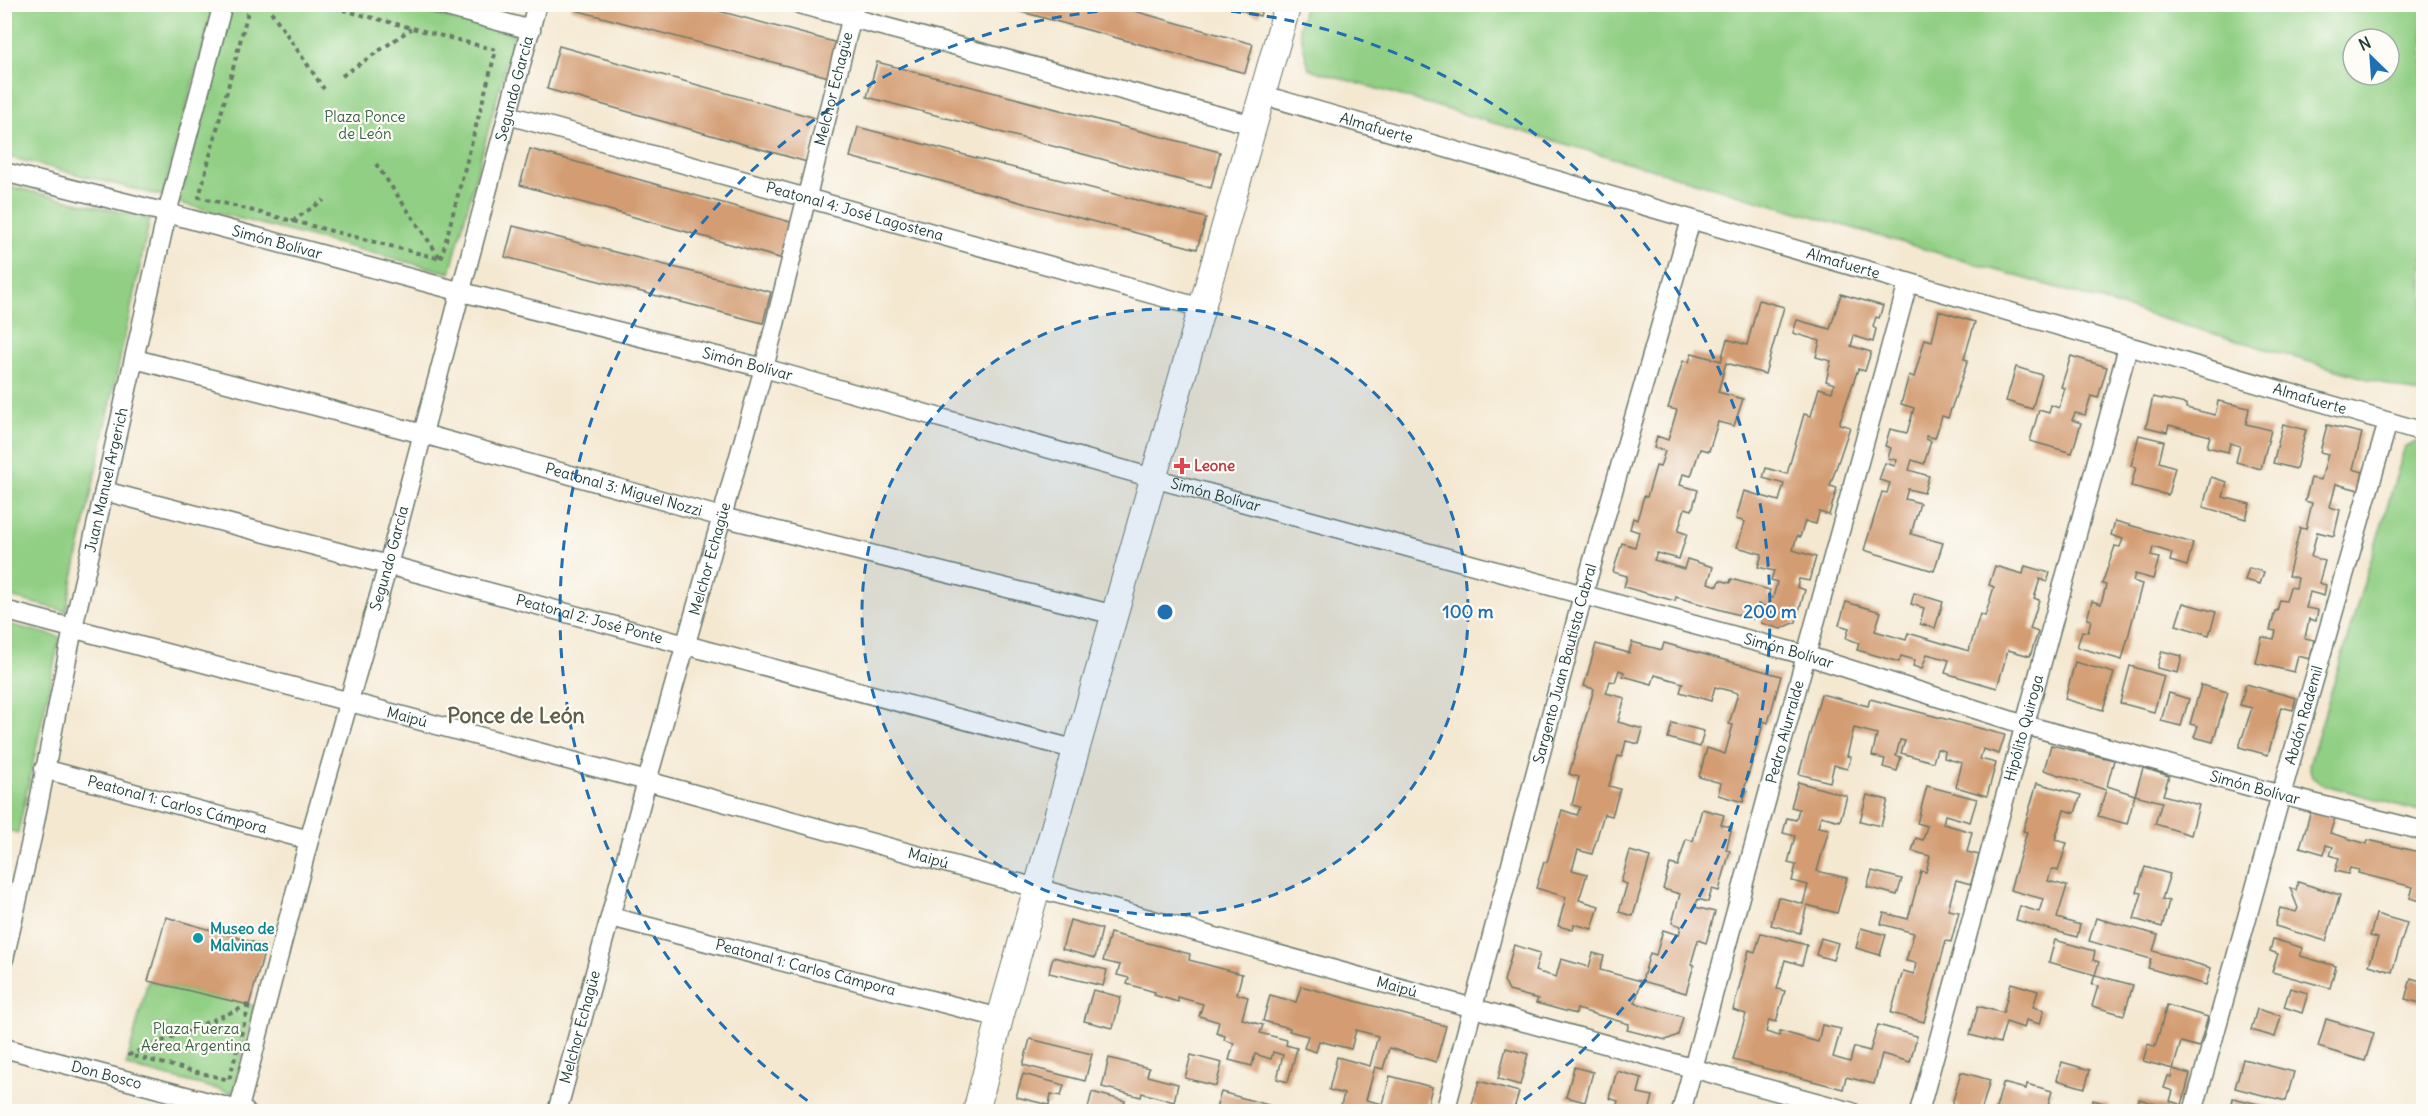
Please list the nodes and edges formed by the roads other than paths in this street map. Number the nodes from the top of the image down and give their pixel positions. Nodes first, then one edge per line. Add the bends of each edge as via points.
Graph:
1 (223, 4) edge
2 (436, 4) edge
3 (537, 4) edge
4 (800, 4) edge
5 (1288, 4) edge
6 (853, 12) edge
7 (531, 30) junction
8 (1263, 95) junction
9 (508, 115) junction
10 (1253, 125) junction
11 (4, 172) edge
12 (808, 198) junction
13 (167, 213) junction
14 (1691, 220) junction
15 (1908, 283) junction
16 (462, 292) junction
17 (1202, 308) junction
18 (2128, 347) junction
19 (135, 359) junction
20 (764, 368) junction
21 (2388, 422) junction
22 (2424, 432) edge
23 (423, 434) junction
24 (1153, 478) junction
25 (104, 491) junction
26 (722, 517) junction
27 (388, 565) junction
28 (1583, 595) junction
29 (4, 610) edge
30 (1115, 615) junction
31 (74, 628) junction
32 (685, 646) junction
33 (1805, 656) junction
34 (348, 702) junction
35 (2025, 725) junction
36 (1077, 750) junction
37 (44, 769) junction
38 (647, 781) junction
39 (2281, 795) junction
40 (2424, 831) edge
41 (309, 840) junction
42 (1037, 888) junction
43 (611, 917) junction
44 (4, 959) edge
45 (1473, 1008) junction
46 (1000, 1018) junction
47 (4, 1048) edge
48 (1694, 1068) junction
49 (241, 1111) edge
50 (557, 1112) edge
51 (976, 1112) edge
52 (1445, 1112) edge
53 (1681, 1112) edge
54 (1852, 1112) edge
55 (1919, 1112) edge
56 (2193, 1112) edge

1 - 13 street, Juan Manuel Argerich
2 - 7 street
3 - 7 street, Segundo García
4 - 6 street
5 - 8 main road
6 - 10 street
6 - 12 street, Melchor Echagüe
7 - 9 street, Segundo García
8 - 10 main road
8 - 14 street, Almafuerte
9 - 12 street, Peatonal 4: José Lagostena
9 - 16 street, Segundo García
10 - 17 main road
11 - 13 street, Simón Bolívar
12 - 17 street, Peatonal 4: José Lagostena
12 - 20 street, Melchor Echagüe
13 - 16 street, Simón Bolívar
13 - 19 street, Juan Manuel Argerich
14 - 15 street, Almafuerte
14 - 28 street, Sargento Juan Bautista Cabral
15 - 18 street, Almafuerte
15 - 33 street, Pedro Alurralde
16 - 20 street, Simón Bolívar
16 - 23 street, Segundo García
17 - 24 main road
18 - 21 street, Almafuerte
18 - 35 street, Hipólito Quiroga
19 - 23 street, Peatonal 3: Miguel Nozzi
19 - 25 street, Juan Manuel Argerich
20 - 24 street, Simón Bolívar
20 - 26 street, Melchor Echagüe
21 - 22 street, Almafuerte
21 - 39 street, Abdón Rademil
23 - 26 street, Peatonal 3: Miguel Nozzi
23 - 27 street, Segundo García
24 - 28 street, Simón Bolívar
24 - 30 main road
25 - 27 street, Peatonal 2: José Ponte
25 - 31 street, Juan Manuel Argerich
26 - 30 street, Peatonal 3: Miguel Nozzi
26 - 32 street, Melchor Echagüe
27 - 32 street, Peatonal 2: José Ponte
27 - 34 street, Segundo García
28 - 33 street, Simón Bolívar
28 - 45 street, Sargento Juan Bautista Cabral
29 - 31 street, Maipú
30 - 36 main road
31 - 34 street, Maipú
31 - 37 street, Juan Manuel Argerich
32 - 36 street, Peatonal 2: José Ponte
32 - 38 street, Melchor Echagüe
33 - 35 street, Simón Bolívar
33 - 48 street, Pedro Alurralde
34 - 38 street, Maipú
34 - 41 street, Segundo García
35 - 39 street, Simón Bolívar
35 - 55 street, Hipólito Quiroga
36 - 42 main road
37 - 41 street, Peatonal 1: Carlos Cámpora
37 - 44 street, Juan Manuel Argerich
38 - 42 street, Maipú
38 - 43 street, Melchor Echagüe
39 - 40 street, Simón Bolívar
39 - 56 street, Abdón Rademil
41 - 49 street, Segundo García
42 - 45 street, Maipú
42 - 46 main road
43 - 46 street, Peatonal 1: Carlos Cámpora
43 - 50 street, Melchor Echagüe
45 - 48 street, Maipú
45 - 52 street, Sargento Juan Bautista Cabral
46 - 51 main road
47 - 49 street, Don Bosco
48 - 53 street, Pedro Alurralde
48 - 54 street, Maipú

